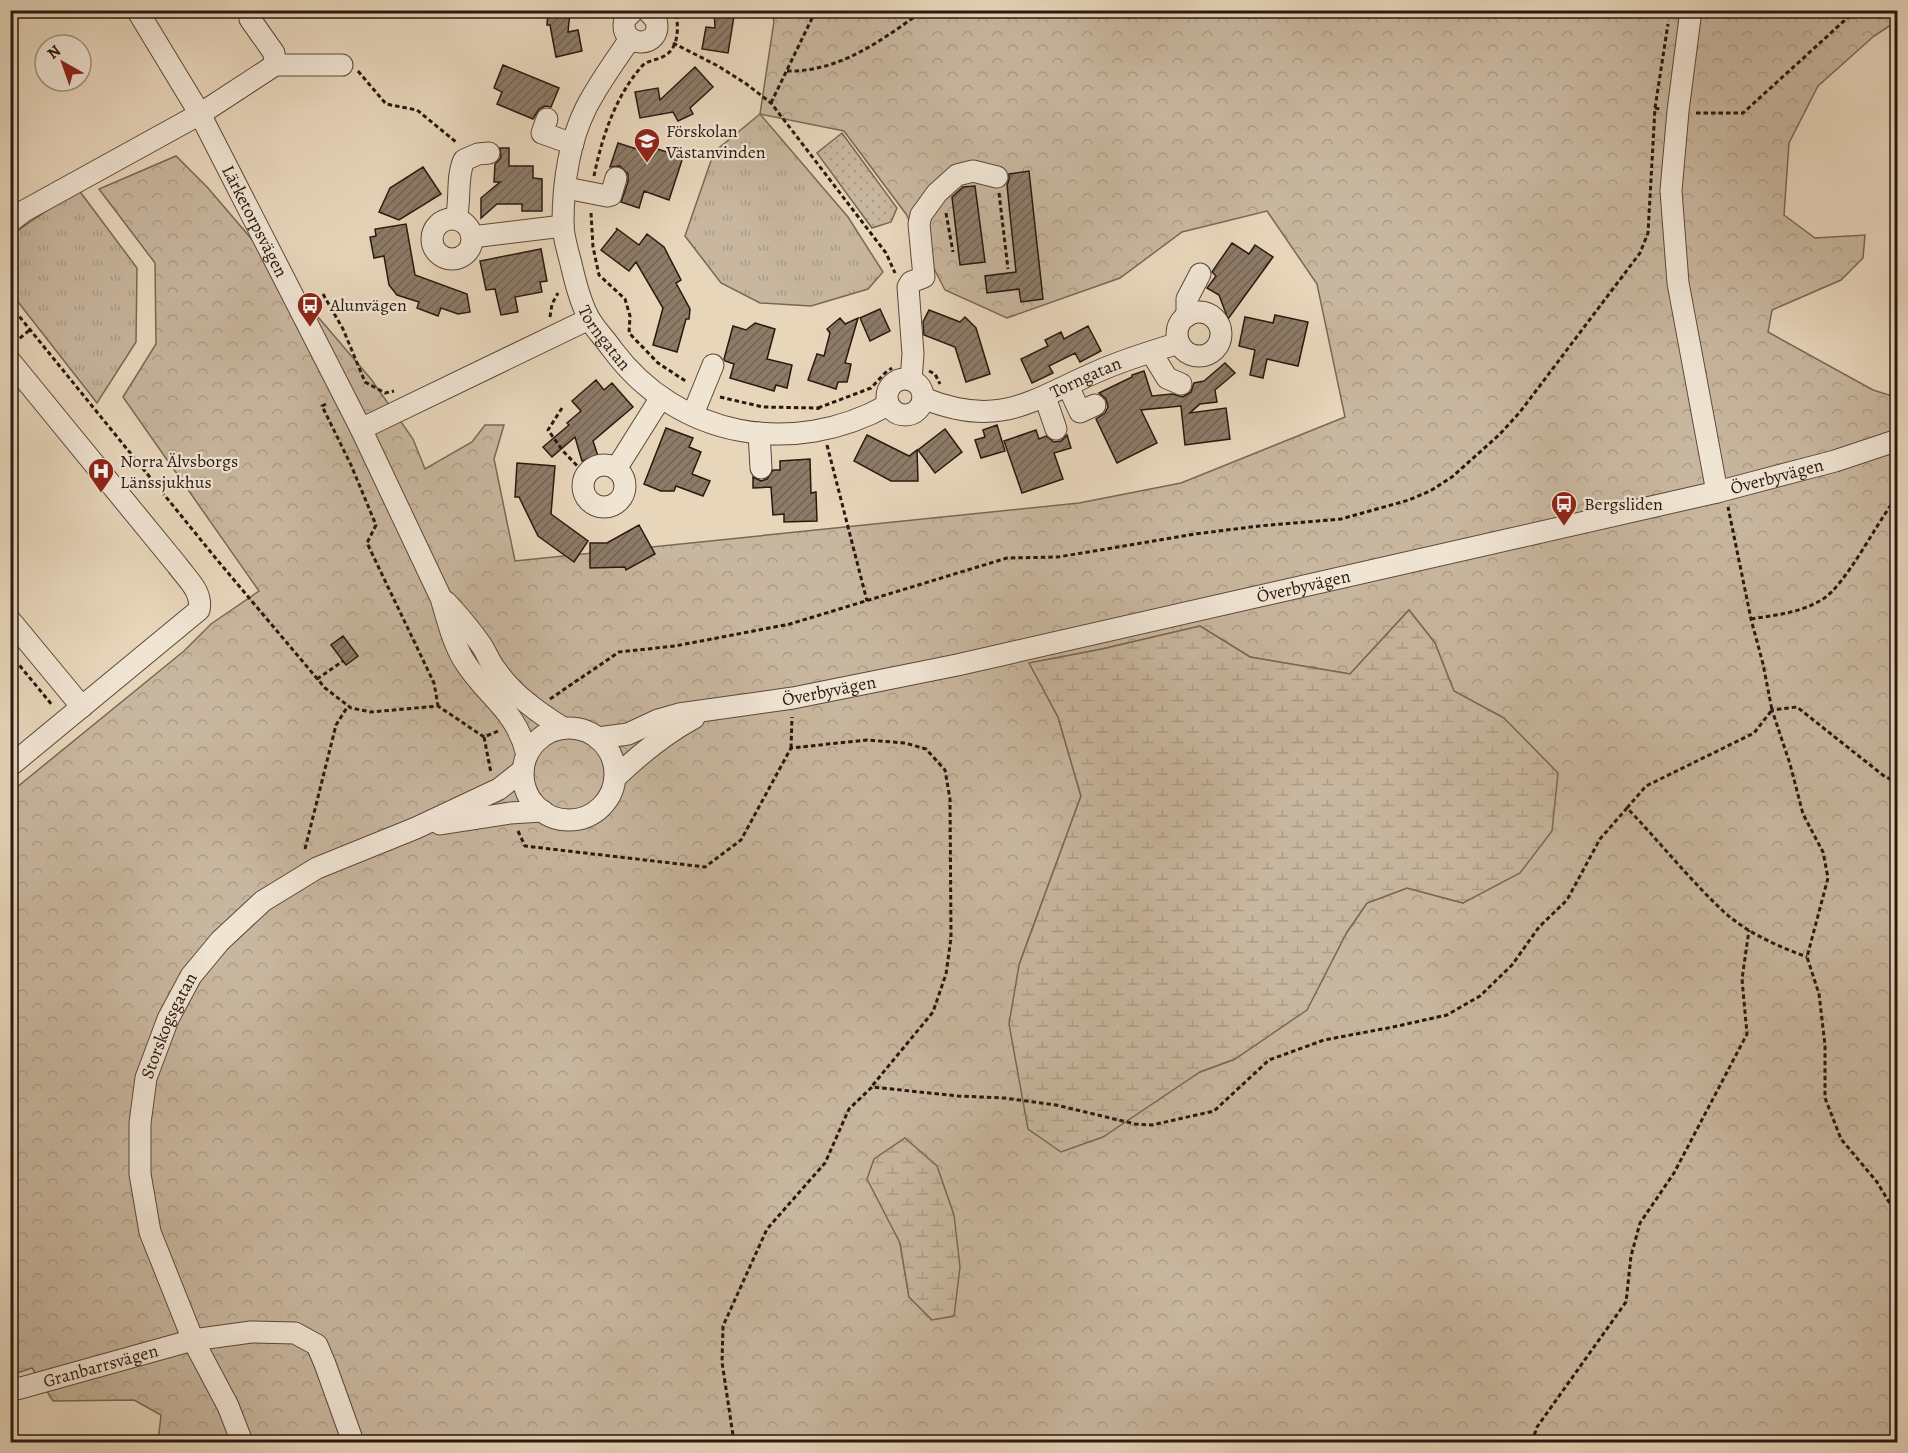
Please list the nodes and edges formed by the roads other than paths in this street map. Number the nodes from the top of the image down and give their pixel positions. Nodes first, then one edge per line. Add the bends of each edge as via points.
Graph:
1 (137, 10) edge
2 (1691, 10) edge
3 (645, 11) edge
4 (250, 19) dead end
5 (630, 39) junction
6 (275, 65) junction
7 (342, 65) road end
8 (200, 114) junction
9 (547, 119) dead end
10 (573, 144) junction
11 (479, 155) road end
12 (997, 177) road end
13 (616, 178) dead end
14 (566, 188) junction
15 (456, 219) junction
16 (10, 222) edge
17 (563, 226) junction
18 (472, 237) junction
19 (1200, 274) dead end
20 (1187, 316) junction
21 (589, 319) junction
22 (1179, 343) junction
23 (1151, 352) junction
24 (713, 365) dead end
25 (902, 373) junction
26 (15, 376) edge
27 (1182, 384) dead end
28 (1068, 386) junction
29 (924, 398) junction
30 (1045, 398) junction
31 (660, 399) junction
32 (888, 405) junction
33 (1095, 405) dead end
34 (693, 414) junction
35 (361, 429) junction
36 (1056, 429) dead end
37 (759, 433) junction
38 (1898, 440) edge
39 (761, 468) dead end
40 (616, 469) junction
41 (1721, 491) junction
42 (441, 598) junction
43 (10, 620) edge
44 (82, 707) junction
45 (705, 712) junction
46 (563, 728) junction
47 (598, 738) junction
48 (525, 762) junction
49 (10, 766) edge
50 (615, 778) junction
51 (543, 811) junction
52 (416, 828) junction
53 (193, 1340) junction
54 (10, 1391) edge
55 (242, 1443) edge
56 (353, 1443) edge

1 - 8 street, Lärketorpsvägen
2 - 41 street via 1671,192 1678,283
3 - 5 street via 628,14 624,25
3 - 5 street via 653,15 655,35 646,42
4 - 6 street via 274,53
5 - 10 street, Torngatan via 586,108
6 - 7 street
6 - 8 street
8 - 16 street
8 - 35 street, Lärketorpsvägen
9 - 10 street via 542,133
10 - 14 street, Torngatan
11 - 15 street via 464,160 461,167
12 - 25 street via 973,171 957,175 921,215 924,277 908,287 913,354
13 - 14 street via 611,195 607,196
14 - 17 street, Torngatan
15 - 18 street via 467,225
15 - 18 street via 443,221 434,230 432,242 438,254 451,260 464,255
17 - 18 street
17 - 21 street, Torngatan
19 - 20 street via 1187,298
20 - 22 street via 1179,328
20 - 22 street via 1208,315 1219,325 1221,338 1214,350 1202,356 1188,353
21 - 31 street, Torngatan via 625,367
21 - 35 street
22 - 23 street, Torngatan
23 - 27 street via 1167,378
23 - 28 street, Torngatan
24 - 34 street
25 - 29 street via 920,387
25 - 32 street via 887,393
26 - 44 street via 177,565 201,601 199,610
28 - 30 street, Torngatan
28 - 33 street via 1080,412
29 - 30 street, Torngatan via 963,411 986,412 1013,409
29 - 32 street via 919,409 908,415 897,413
30 - 36 street
31 - 34 street, Torngatan
31 - 40 street
32 - 37 street, Torngatan via 865,418 824,429
34 - 37 street, Torngatan via 714,424
35 - 42 street, Lärketorpsvägen
37 - 39 street
38 - 41 street, Överbyvägen
40 - 40 street via 623,476 625,490 618,502 606,508 593,505 584,495 586,475 597,466
41 - 45 street, Överbyvägen via 969,663
42 - 46 street via 468,627 509,687
42 - 48 street via 463,659 523,737
43 - 44 street
44 - 49 street
45 - 47 street, Överbyvägen via 679,714 628,734
45 - 50 street, Överbyvägen via 672,730
46 - 47 street via 582,730
46 - 48 street via 538,740
47 - 50 street via 612,756
48 - 51 street via 526,789
48 - 52 street via 499,789
50 - 51 street via 602,806 584,817 562,819
51 - 52 street
52 - 53 street, Storskogsgatan via 317,868 263,901 190,976 168,1018 146,1078 140,1123 140,1173 150,1232
53 - 54 street, Granbarrsvägen
53 - 55 street, Storskogsgatan via 228,1406
53 - 56 street, Granbarrsvägen via 250,1332 295,1333 317,1345

